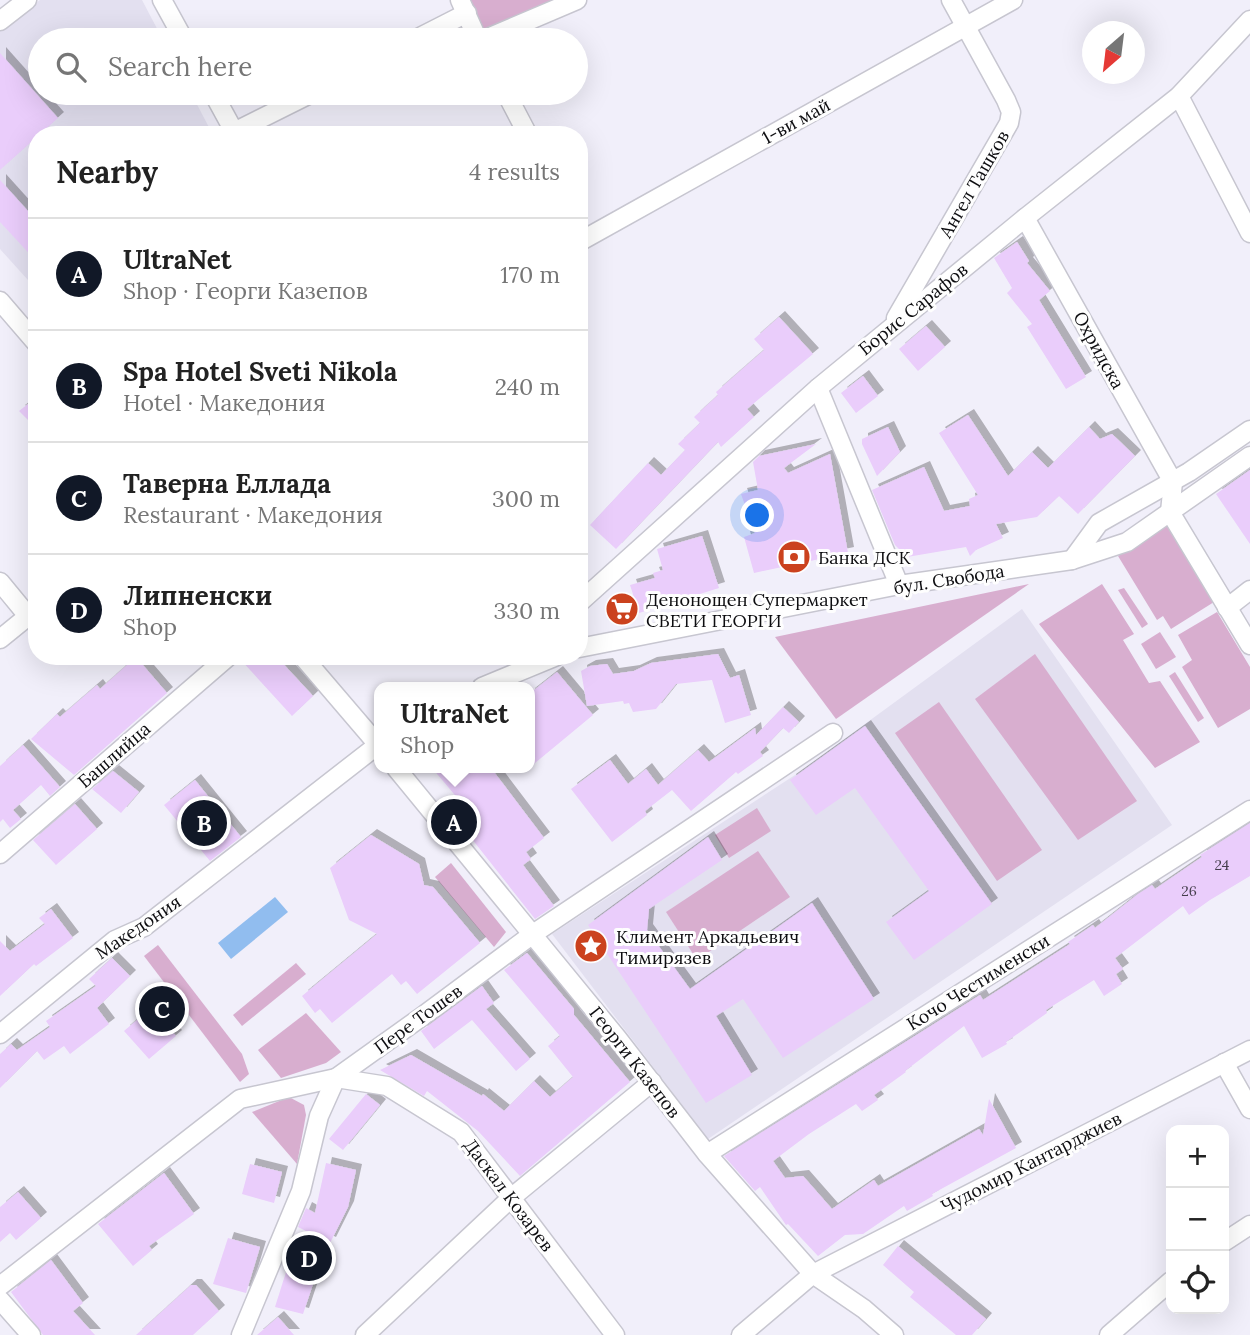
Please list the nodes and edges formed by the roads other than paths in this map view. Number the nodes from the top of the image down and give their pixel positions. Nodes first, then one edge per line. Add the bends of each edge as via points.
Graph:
1 (27, 0) edge
2 (162, 0) edge
3 (577, 0) edge
4 (951, 0) edge
5 (1013, 0) edge
6 (464, 7) edge
7 (1250, 20) edge
8 (0, 21) edge
9 (965, 26) junction
10 (177, 28) edge
11 (432, 28) edge
12 (475, 28) edge
13 (510, 28) edge
14 (1179, 96) junction
15 (219, 105) edge
16 (289, 105) edge
17 (512, 105) edge
18 (231, 126) edge
19 (250, 126) edge
20 (523, 126) edge
21 (1026, 218) junction
22 (1250, 233) edge
23 (588, 234) edge
24 (0, 301) edge
25 (890, 327) junction
26 (28, 334) edge
27 (818, 388) junction
28 (1250, 430) edge
29 (1250, 456) edge
30 (1173, 482) junction
31 (1170, 512) junction
32 (1072, 560) junction
33 (0, 582) edge
34 (899, 585) junction
35 (1250, 590) edge
36 (588, 595) edge
37 (28, 608) edge
38 (1227, 608) junction
39 (28, 615) edge
40 (0, 639) edge
41 (1250, 645) edge
42 (588, 647) edge
43 (219, 665) edge
44 (310, 665) edge
45 (535, 665) edge
46 (494, 682) edge
47 (833, 733) dead end
48 (374, 740) edge
49 (374, 748) edge
50 (400, 773) edge
51 (1250, 810) edge
52 (0, 854) edge
53 (533, 934) junction
54 (0, 1034) edge
55 (1250, 1050) edge
56 (1224, 1063) junction
57 (335, 1077) junction
58 (652, 1082) junction
59 (1250, 1109) edge
60 (707, 1154) junction
61 (511, 1198) junction
62 (1250, 1225) edge
63 (1229, 1239) edge
64 (813, 1274) junction
65 (1166, 1285) edge
66 (0, 1286) edge
67 (0, 1300) edge
68 (30, 1335) edge
69 (241, 1335) edge
70 (365, 1335) edge
71 (615, 1335) edge
72 (741, 1335) edge
73 (894, 1335) edge
74 (1109, 1335) edge

1 - 8 street
2 - 10 street
3 - 13 street
4 - 9 street, Ангел Ташков
5 - 9 street, 1-ви май
6 - 11 street
6 - 12 street
7 - 14 street, Борис Сарафов
9 - 23 street, 1-ви май
9 - 25 street, Ангел Ташков via 1006,100 1009,123
14 - 21 street, Борис Сарафов
14 - 22 street
15 - 18 street
16 - 19 street
17 - 20 street
21 - 25 street, Борис Сарафов
21 - 30 street, Охридска
24 - 26 street
25 - 27 street, Борис Сарафов
27 - 34 street
27 - 36 street, Борис Сарафов
28 - 30 street
29 - 31 street, бул. Свобода
30 - 31 street
30 - 32 street via 1099,523
31 - 32 street, бул. Свобода via 1128,542
31 - 38 street
32 - 34 street, бул. Свобода
33 - 37 street
34 - 42 street, бул. Свобода
35 - 38 street
38 - 41 street
39 - 40 street
43 - 52 street, Башлийца
44 - 48 street
45 - 46 street
47 - 53 street, Пере Тошев
49 - 54 street, Македония via 144,927 115,940
50 - 53 street, Георги Казепов
51 - 60 street, Кочо Честименски
53 - 57 street, Пере Тошев
53 - 58 street, Георги Казепов
55 - 56 street, Чудомир Кантарджиев
56 - 59 street
56 - 64 street, Чудомир Кантарджиев
57 - 61 street, Даскал Козарев via 387,1086 461,1132
57 - 66 street, Пере Тошев via 240,1099
57 - 69 street via 319,1116 301,1191
58 - 60 street, Георги Казепов
58 - 61 street
60 - 64 street, Георги Казепов
61 - 70 street
61 - 71 street, Даскал Козарев
62 - 63 street
64 - 72 street, Чудомир Кантарджиев
64 - 73 street, Георги Казепов
65 - 74 street
67 - 68 street

